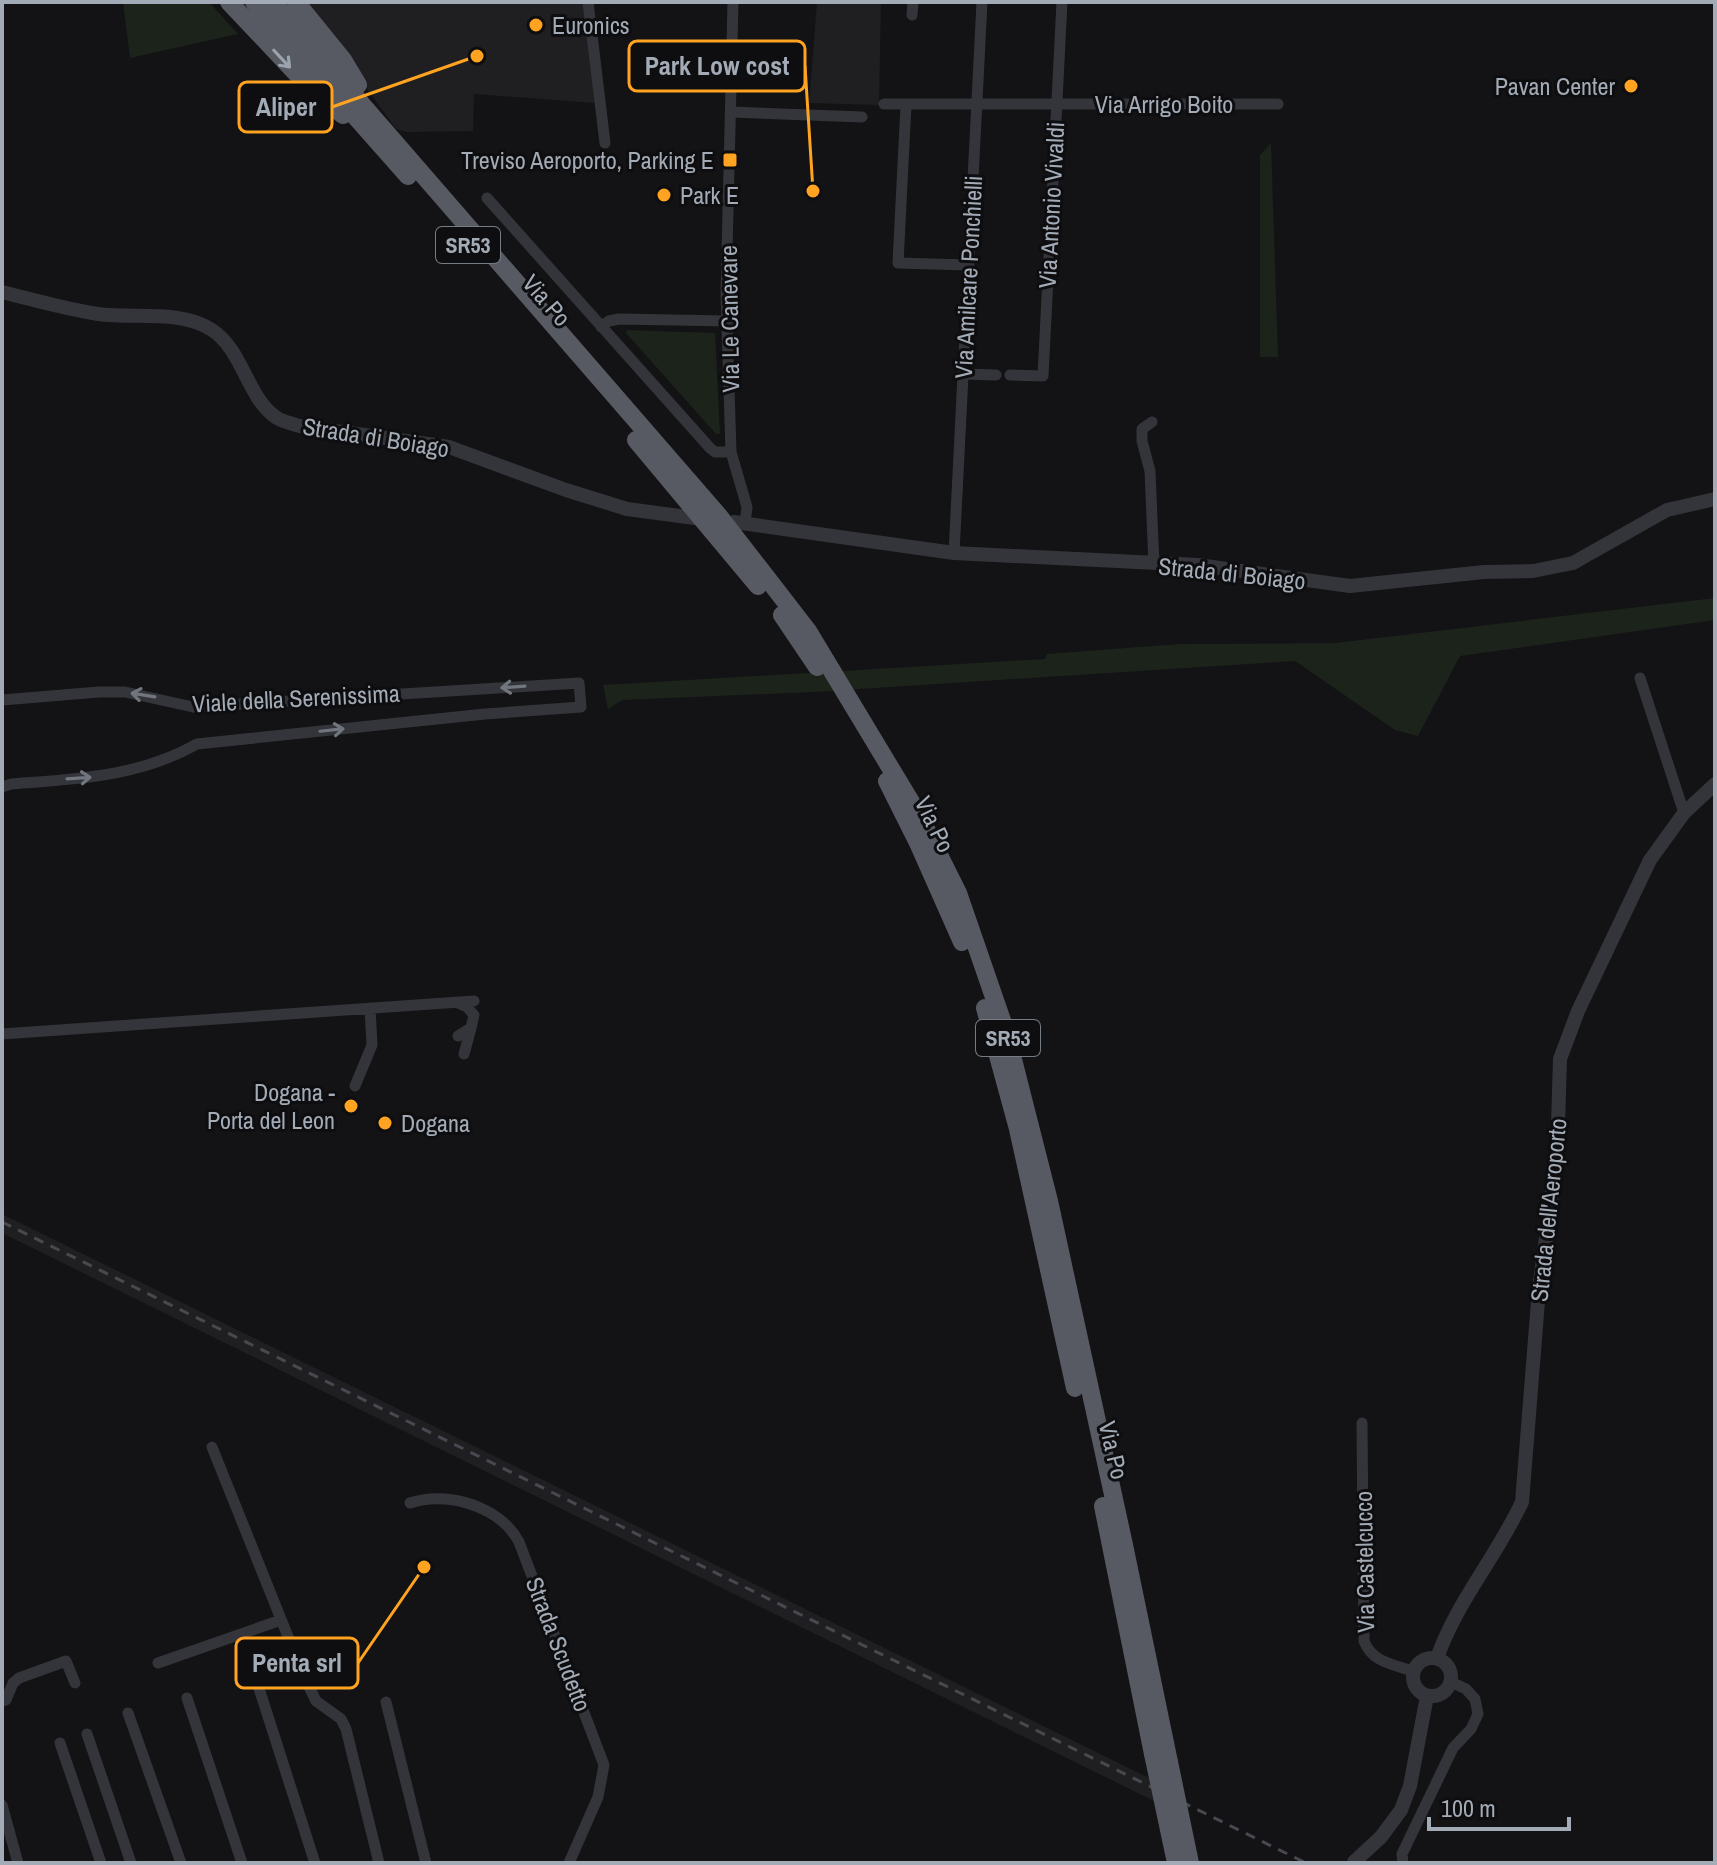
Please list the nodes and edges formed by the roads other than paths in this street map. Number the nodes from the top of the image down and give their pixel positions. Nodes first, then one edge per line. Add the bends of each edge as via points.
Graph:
1 (229, 2) edge
2 (254, 2) edge
3 (273, 2) edge
4 (296, 2) edge
5 (588, 2) edge
6 (733, 2) edge
7 (913, 2) edge
8 (982, 2) edge
9 (1062, 2) edge
10 (912, 15) dead end
11 (884, 104) dead end
12 (1056, 104) junction
13 (1278, 104) dead end
14 (906, 105) junction
15 (976, 106) junction
16 (731, 112) junction
17 (862, 117) dead end
18 (385, 140) junction
19 (605, 143) dead end
20 (487, 198) dead end
21 (968, 265) junction
22 (2, 292) edge
23 (728, 321) junction
24 (601, 327) junction
25 (963, 374) junction
26 (996, 375) dead end
27 (1010, 375) dead end
28 (1152, 422) dead end
29 (731, 452) junction
30 (1715, 499) edge
31 (695, 518) dead end
32 (740, 522) joint
33 (954, 553) junction
34 (1154, 564) junction
35 (1640, 678) dead end
36 (2, 700) edge
37 (1715, 784) edge
38 (2, 787) edge
39 (1684, 813) junction
40 (474, 1001) dead end
41 (458, 1003) junction
42 (370, 1008) junction
43 (471, 1028) junction
44 (2, 1034) edge
45 (458, 1036) dead end
46 (464, 1054) dead end
47 (355, 1086) dead end
48 (1362, 1423) dead end
49 (212, 1447) dead end
50 (410, 1503) dead end
51 (281, 1620) junction
52 (1437, 1658) junction
53 (293, 1662) junction
54 (158, 1663) dead end
55 (1412, 1671) junction
56 (254, 1674) junction
57 (1451, 1682) junction
58 (75, 1683) dead end
59 (1427, 1696) junction
60 (187, 1698) dead end
61 (2, 1701) edge
62 (386, 1702) dead end
63 (128, 1713) dead end
64 (87, 1734) dead end
65 (60, 1743) dead end
66 (1161, 1758) junction
67 (2, 1805) edge
68 (1354, 1862) edge
69 (18, 1863) edge
70 (101, 1863) edge
71 (131, 1863) edge
72 (181, 1863) edge
73 (242, 1863) edge
74 (315, 1863) edge
75 (379, 1863) edge
76 (426, 1863) edge
77 (569, 1863) edge
78 (1176, 1863) edge
79 (1190, 1863) edge
80 (1403, 1863) edge

1 -> 18 highway via 312,90
2 - 18 highway, Via Po / SR53
3 - 18 highway, Via Po / SR53
4 - 18 highway via 343,60
5 - 19 street
6 - 16 street, Via Le Canevare
7 - 10 street
8 - 15 street, Via Amilcare Ponchielli
9 - 12 street, Via Antonio Vivaldi
11 - 14 street, Via Arrigo Boito
12 - 13 street, Via Arrigo Boito
12 - 15 street, Via Arrigo Boito
12 - 27 street, Via Antonio Vivaldi via 1043,376
14 - 15 street, Via Arrigo Boito
14 - 21 street via 898,263
15 - 21 street, Via Amilcare Ponchielli
16 - 17 street
16 - 23 street, Via Le Canevare
18 - 66 highway, Via Po / SR53 via 785,620 878,763 919,845 964,946 992,1028
20 - 24 street
21 - 25 street, Via Amilcare Ponchielli
22 - 31 street, Strada di Boiago via 100,314 177,318 211,329 236,356 265,406 277,418 300,426 449,447 620,507
23 - 24 street via 619,319
23 - 29 street, Via Le Canevare
24 - 29 street via 710,448
25 - 26 street
25 - 33 street, Via Amilcare Ponchielli
28 - 34 street via 1142,429 1142,441 1150,471
29 - 32 street, Via Le Canevare via 747,507
30 - 34 street, Strada di Boiago via 1667,510 1573,563 1533,571 1350,586
32 - 33 street, Strada di Boiago
33 - 34 street, Strada di Boiago
35 - 39 street
38 -> 36 street, Viale della Serenissima via 120,773 197,744 581,707 579,683 193,707 125,692
37 - 39 street, Strada dell'Aeroporto
39 - 52 street, Strada dell'Aeroporto via 1650,860 1560,1059 1557,1157 1539,1289 1522,1502 1456,1613
40 - 41 street
41 - 42 street
41 - 43 street via 474,1015
42 - 44 street
42 - 47 street via 372,1045
43 - 45 street
43 - 46 street
48 - 55 street, Via Castelcucco via 1364,1641 1368,1653
49 - 51 street
50 - 77 street, Strada Scudetto via 435,1497 480,1509 506,1523 519,1542 603,1755 598,1797
51 - 53 street
51 - 54 street
52 - 55 street via 1425,1659
52 - 57 street via 1451,1669
53 - 56 street
53 - 56 street via 283,1645 248,1654
53 - 75 street via 316,1701 346,1729
55 - 59 street via 1415,1685
56 - 74 street
57 - 59 street via 1444,1693
57 - 80 street via 1475,1699 1478,1714 1453,1748 1402,1854
58 - 61 street via 66,1661 19,1678
59 - 68 street via 1401,1810
60 - 73 street
62 - 76 street
63 - 72 street
64 - 71 street
65 - 70 street
66 - 78 highway, Via Po / SR53, bridge
66 - 79 highway, Via Po / SR53, bridge
67 - 69 street

